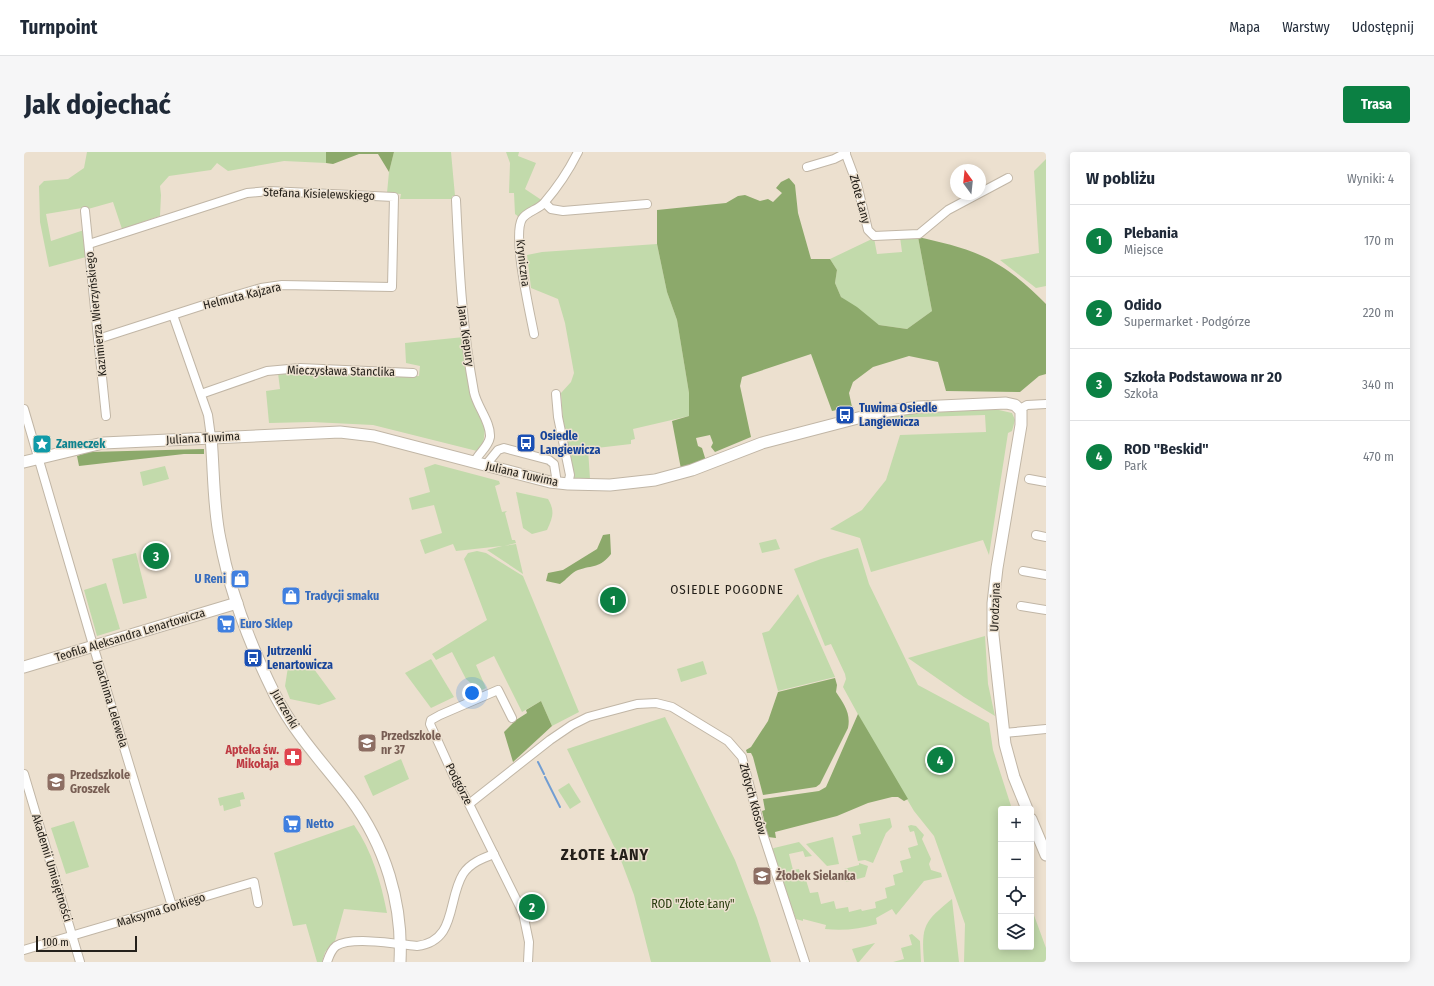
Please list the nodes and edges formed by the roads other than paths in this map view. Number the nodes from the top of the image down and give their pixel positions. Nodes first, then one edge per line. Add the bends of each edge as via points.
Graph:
1 (578, 152) edge
2 (845, 152) edge
3 (807, 167) dead end
4 (1008, 178) dead end
5 (456, 200) dead end
6 (545, 203) junction
7 (647, 204) dead end
8 (85, 211) dead end
9 (89, 244) junction
10 (392, 287) joint
11 (173, 314) junction
12 (534, 334) dead end
13 (98, 339) junction
14 (413, 373) dead end
15 (201, 394) junction
16 (556, 394) dead end
17 (1046, 404) edge
18 (1017, 407) junction
19 (24, 409) edge
20 (106, 416) dead end
21 (211, 437) junction
22 (38, 458) junction
23 (24, 462) edge
24 (474, 463) junction
25 (485, 466) junction
26 (1030, 479) dead end
27 (1046, 482) edge
28 (563, 483) junction
29 (1036, 535) dead end
30 (1046, 537) edge
31 (1022, 571) dead end
32 (1046, 575) edge
33 (237, 603) junction
34 (1021, 606) dead end
35 (1046, 610) edge
36 (93, 645) junction
37 (24, 667) edge
38 (512, 718) dead end
39 (1046, 729) edge
40 (1004, 733) junction
41 (24, 774) edge
42 (469, 804) junction
43 (1026, 806) edge
44 (1034, 826) edge
45 (494, 854) junction
46 (1046, 855) edge
47 (258, 902) dead end
48 (172, 906) junction
49 (72, 936) junction
50 (400, 945) junction
51 (24, 950) edge
52 (80, 962) edge
53 (327, 962) edge
54 (400, 962) edge
55 (528, 962) edge
56 (805, 962) edge

1 - 6 street, Kryniczna
2 - 3 street, Złote Łany via 834,159
2 - 4 street, Złote Łany via 857,184 868,230 874,236 919,234 948,210
5 - 24 street, Jana Kiepury via 460,294 474,393 490,436 486,447 476,456
6 - 7 street via 551,209 562,211
6 - 12 street, Kryniczna via 523,218 519,232
8 - 9 street, Kazimierza Wierzyńskiego
9 - 10 street, Stefana Kisielewskiego via 247,193 268,190 394,197
9 - 13 street, Kazimierza Wierzyńskiego
10 - 11 street, Helmuta Kajzara via 282,284
11 - 13 street, Helmuta Kajzara
11 - 15 street
13 - 20 street, Kazimierza Wierzyńskiego
14 - 15 street, Mieczysława Stanclika via 300,368 268,371
15 - 21 street
16 - 28 street via 570,475
17 - 18 street
18 - 28 street, Juliana Tuwima via 1006,403 932,406 881,412 762,443 661,479 624,485
18 - 40 street, Urodzajna via 1021,425 993,603 994,651
19 - 22 street, Joachima Lelewela
21 - 22 street, Juliana Tuwima via 103,443
21 - 24 street, Juliana Tuwima via 340,432 374,436
21 - 33 street, Jutrzenki via 220,538
22 - 23 street, Juliana Tuwima
22 - 36 street, Joachima Lelewela
24 - 25 street, Juliana Tuwima
25 - 28 street, Juliana Tuwima
25 - 28 street via 498,450 504,448 549,460 554,464
26 - 27 street
29 - 30 street
31 - 32 street
33 - 36 street, Teofila Aleksandra Lenartowicza
33 - 50 street, Jutrzenki via 260,664 286,714 307,746 350,798 373,836 394,888
34 - 35 street
36 - 37 street, Teofila Aleksandra Lenartowicza
36 - 48 street, Joachima Lelewela
38 - 42 street, Podgórze via 498,690 431,720 430,724 444,755
39 - 40 street
40 - 43 street, Urodzajna via 1011,768
41 - 49 street, Akademii Umiejętności
42 - 45 street, Podgórze
42 - 56 street, Złotych Kłosów via 545,743 583,720 637,704 656,703 672,707 722,737 734,746 742,757 759,822
44 - 46 street
45 - 50 street via 479,860 463,874 447,924 434,941 426,945
45 - 55 street, Podgórze via 523,913 527,932
47 - 48 street, Maksyma Gorkiego via 254,882
48 - 49 street, Maksyma Gorkiego
49 - 51 street, Maksyma Gorkiego
49 - 52 street, Akademii Umiejętności
50 - 53 street via 350,941 332,951
50 - 54 street, Jutrzenki

